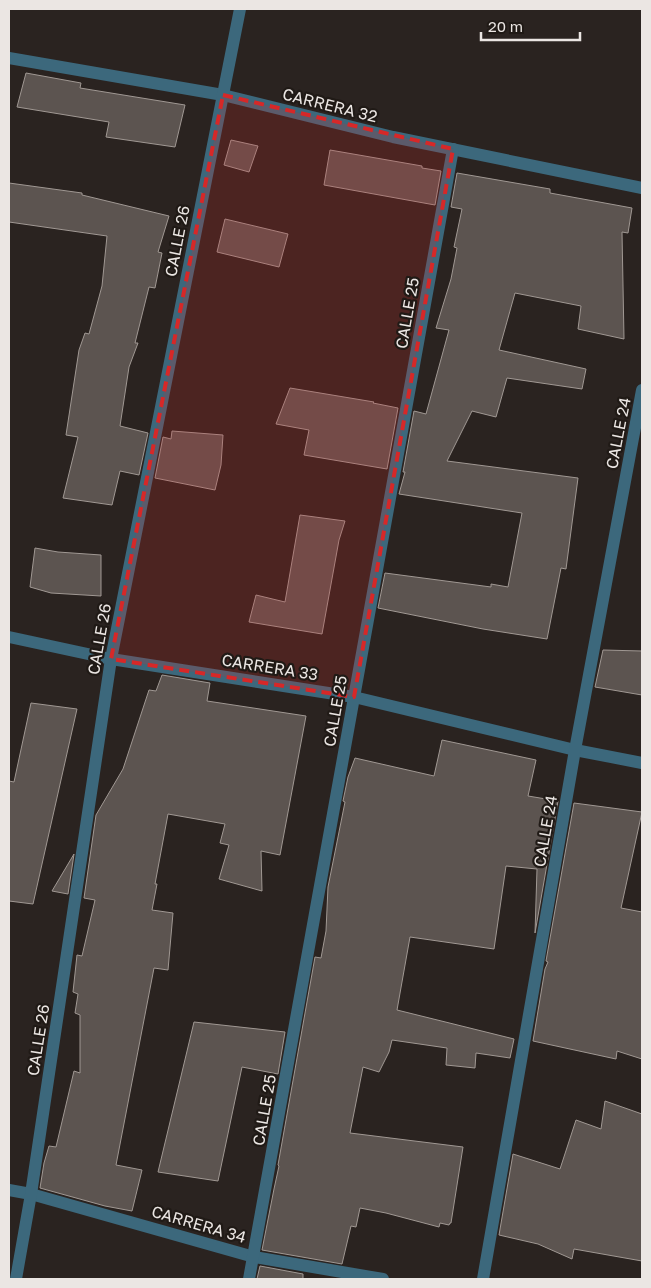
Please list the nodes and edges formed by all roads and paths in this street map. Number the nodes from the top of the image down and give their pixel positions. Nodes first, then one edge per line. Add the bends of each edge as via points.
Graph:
1 (240, 9) edge
2 (9, 58) edge
3 (223, 95) junction
4 (453, 149) junction
5 (642, 188) edge
6 (642, 390) edge
7 (9, 638) edge
8 (112, 659) junction
9 (354, 696) junction
10 (575, 750) junction
11 (642, 763) edge
12 (9, 1190) edge
13 (31, 1194) junction
14 (254, 1257) junction
15 (16, 1279) edge
16 (249, 1279) edge
17 (383, 1279) edge
18 (483, 1279) edge

1 - 3 street, CALLE 26
2 - 3 street, CARRERA 32
3 - 4 street, CARRERA 32
3 - 8 street, CALLE 26
4 - 5 street, CARRERA 32
4 - 9 street, CALLE 25
6 - 10 street, CALLE 24
7 - 8 street, CARRERA 33
8 - 9 street, CARRERA 33
8 - 13 street, CALLE 26
9 - 10 street, CARRERA 33
9 - 14 street, CALLE 25
10 - 11 street, CARRERA 33
10 - 18 street, CALLE 24
12 - 13 street, CARRERA 34
13 - 14 street, CARRERA 34
13 - 15 street, CALLE 26
14 - 16 street, CALLE 25
14 - 17 street, CARRERA 34

